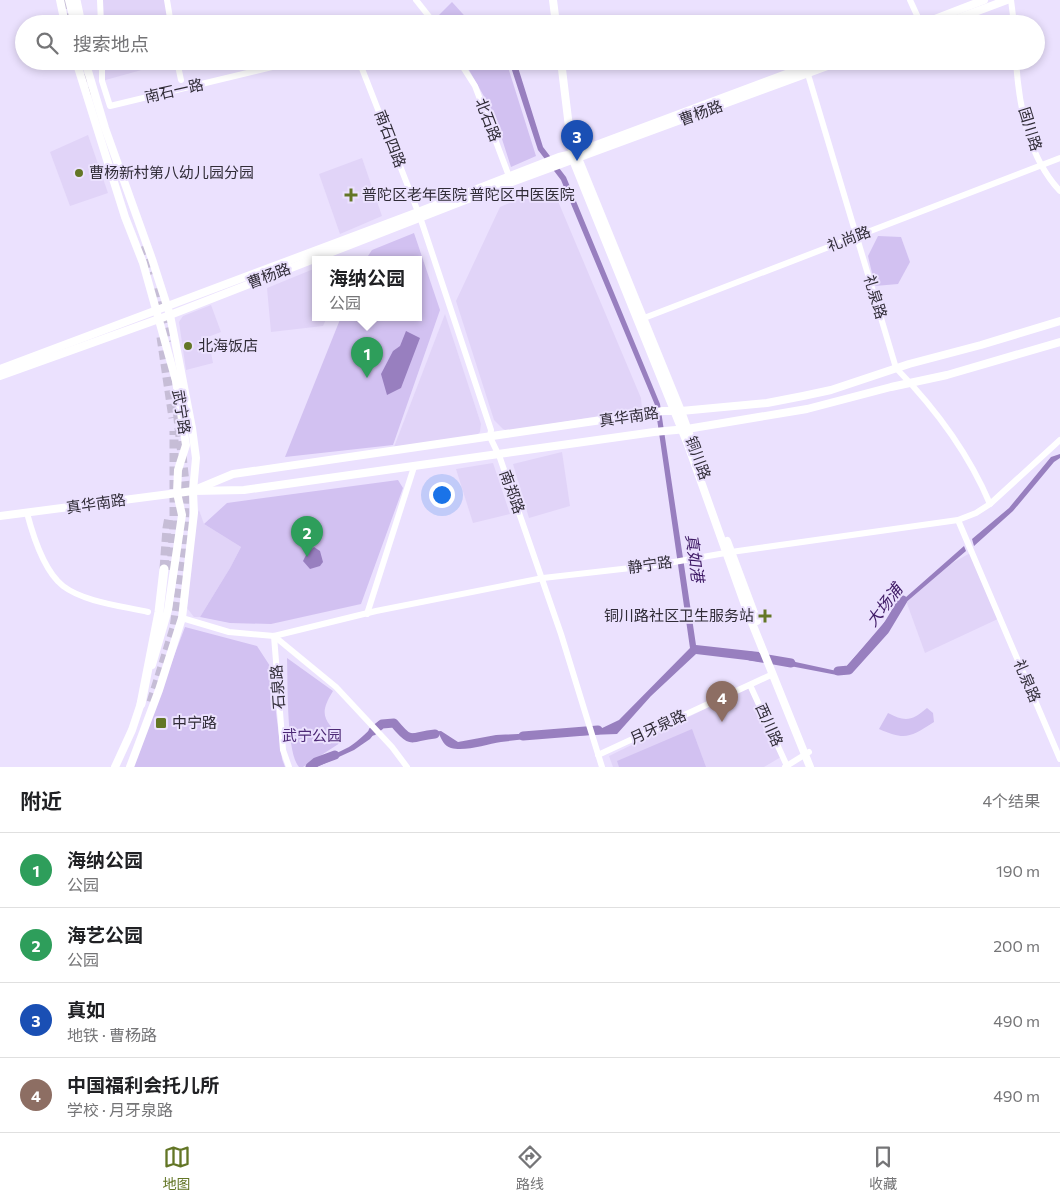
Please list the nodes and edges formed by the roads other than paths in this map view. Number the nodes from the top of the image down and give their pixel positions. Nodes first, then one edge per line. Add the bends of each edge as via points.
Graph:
1 (60, 0) edge
2 (69, 0) edge
3 (76, 0) edge
4 (100, 0) edge
5 (167, 0) edge
6 (416, 0) edge
7 (553, 0) edge
8 (910, 0) edge
9 (984, 0) edge
10 (1007, 0) edge
11 (1011, 0) edge
12 (63, 15) edge
13 (73, 15) edge
14 (79, 15) edge
15 (101, 15) edge
16 (170, 15) edge
17 (428, 15) edge
18 (555, 15) edge
19 (917, 15) edge
20 (945, 15) edge
21 (967, 15) edge
22 (1013, 15) edge
23 (79, 70) edge
24 (88, 70) edge
25 (102, 70) edge
26 (179, 70) edge
27 (260, 70) edge
28 (363, 70) edge
29 (465, 70) edge
30 (561, 70) edge
31 (807, 70) joint
32 (1017, 70) edge
33 (181, 80) dead end
34 (574, 157) junction
35 (1060, 158) edge
36 (1042, 165) junction
37 (511, 179) junction
38 (1060, 190) edge
39 (419, 215) junction
40 (857, 236) junction
41 (168, 311) junction
42 (157, 315) junction
43 (640, 319) junction
44 (1060, 321) edge
45 (1060, 342) edge
46 (896, 368) junction
47 (0, 369) edge
48 (0, 376) edge
49 (911, 383) junction
50 (677, 411) junction
51 (684, 429) junction
52 (490, 438) junction
53 (1060, 440) edge
54 (498, 455) junction
55 (414, 467) junction
56 (192, 491) junction
57 (177, 493) junction
58 (990, 504) junction
59 (27, 513) junction
60 (0, 516) edge
61 (958, 520) junction
62 (729, 553) junction
63 (164, 569) tunnel mouth
64 (543, 578) junction
65 (148, 612) dead end
66 (367, 614) junction
67 (182, 618) junction
68 (274, 636) junction
69 (772, 665) junction
70 (773, 674) junction
71 (750, 685) junction
72 (141, 704) junction
73 (807, 754) junction
74 (598, 755) junction
75 (1060, 759) edge
76 (786, 766) edge
77 (115, 767) edge
78 (130, 767) edge
79 (288, 767) edge
80 (407, 767) edge
81 (602, 767) edge
82 (810, 767) edge
83 (815, 767) edge

1 - 12 main road
2 - 13 main road
3 - 14 highway
4 - 15 street
5 - 16 street
6 - 17 street
7 - 18 main road
8 - 19 street
9 - 20 main road
10 - 21 main road
11 - 22 street
23 - 42 main road, 武宁路
24 - 41 main road, 武宁路
25 - 27 street, 南石一路 via 110,106
26 - 33 street
28 - 39 street, 南石四路
29 - 37 street, 北石路 via 475,86
30 - 34 main road, 铜川路
31 - 34 main road, 曹杨路
31 - 40 street, 礼泉路
32 - 36 street, 固川路 via 1022,113
34 - 37 main road, 曹杨路
34 - 43 main road, 铜川路
35 - 36 street, 礼尚路
36 - 38 street, 固川路
36 - 40 street, 礼尚路
37 - 39 main road, 曹杨路
39 - 41 main road, 曹杨路
39 - 52 street, 南郑路 via 491,430
40 - 43 street, 礼尚路
40 - 46 street, 礼泉路
41 - 42 main road, 曹杨路
41 - 56 main road, 武宁路 via 196,458
42 - 47 main road, 曹杨路
42 - 48 main road, 曹杨路
42 - 57 main road, 武宁路 via 176,381 186,444 178,470
43 - 50 main road, 铜川路
44 - 46 main road, 真华南路
45 - 49 main road, 真华南路
46 - 49 street, 礼泉路
46 - 50 main road, 真华南路 via 803,396 767,403
49 - 51 main road, 真华南路 via 807,409
49 - 58 street, 礼泉路 via 958,446
50 - 51 main road, 铜川路
50 - 52 main road, 真华南路
51 - 54 main road, 真华南路
51 - 62 main road, 铜川路
52 - 54 street, 南郑路
52 - 56 main road, 真华南路 via 233,474
53 - 58 street, 静宁路
54 - 55 main road, 真华南路
54 - 64 street, 南郑路
55 - 56 main road, 真华南路 via 244,490
55 - 66 street
56 - 57 main road, 真华南路
56 - 67 main road, 武宁路 via 194,513
57 - 59 main road, 真华南路
57 - 72 main road, 武宁路 via 182,515 168,610
58 - 61 street, 静宁路
59 - 60 main road, 真华南路
59 - 65 street via 44,560 61,585 90,599
61 - 62 street, 静宁路
61 - 75 street, 礼泉路
62 - 64 street, 静宁路
62 - 69 main road, 铜川路
63 - 72 highway
64 - 66 street, 静宁路
64 - 74 street, 南郑路
66 - 68 street, 静宁路
67 - 68 street via 229,632
67 - 78 main road, 武宁路
68 - 79 street, 石泉路 via 283,745
68 - 80 street via 320,673 379,733
69 - 70 main road, 铜川路
69 - 73 main road, 铜川路
70 - 71 street, 月牙泉路
70 - 73 main road, 铜川路
71 - 74 street, 月牙泉路
71 - 76 street, 西川路
72 - 77 main road, 武宁路
73 - 76 street
73 - 82 main road, 铜川路
73 - 83 main road, 铜川路
74 - 81 street, 南郑路

